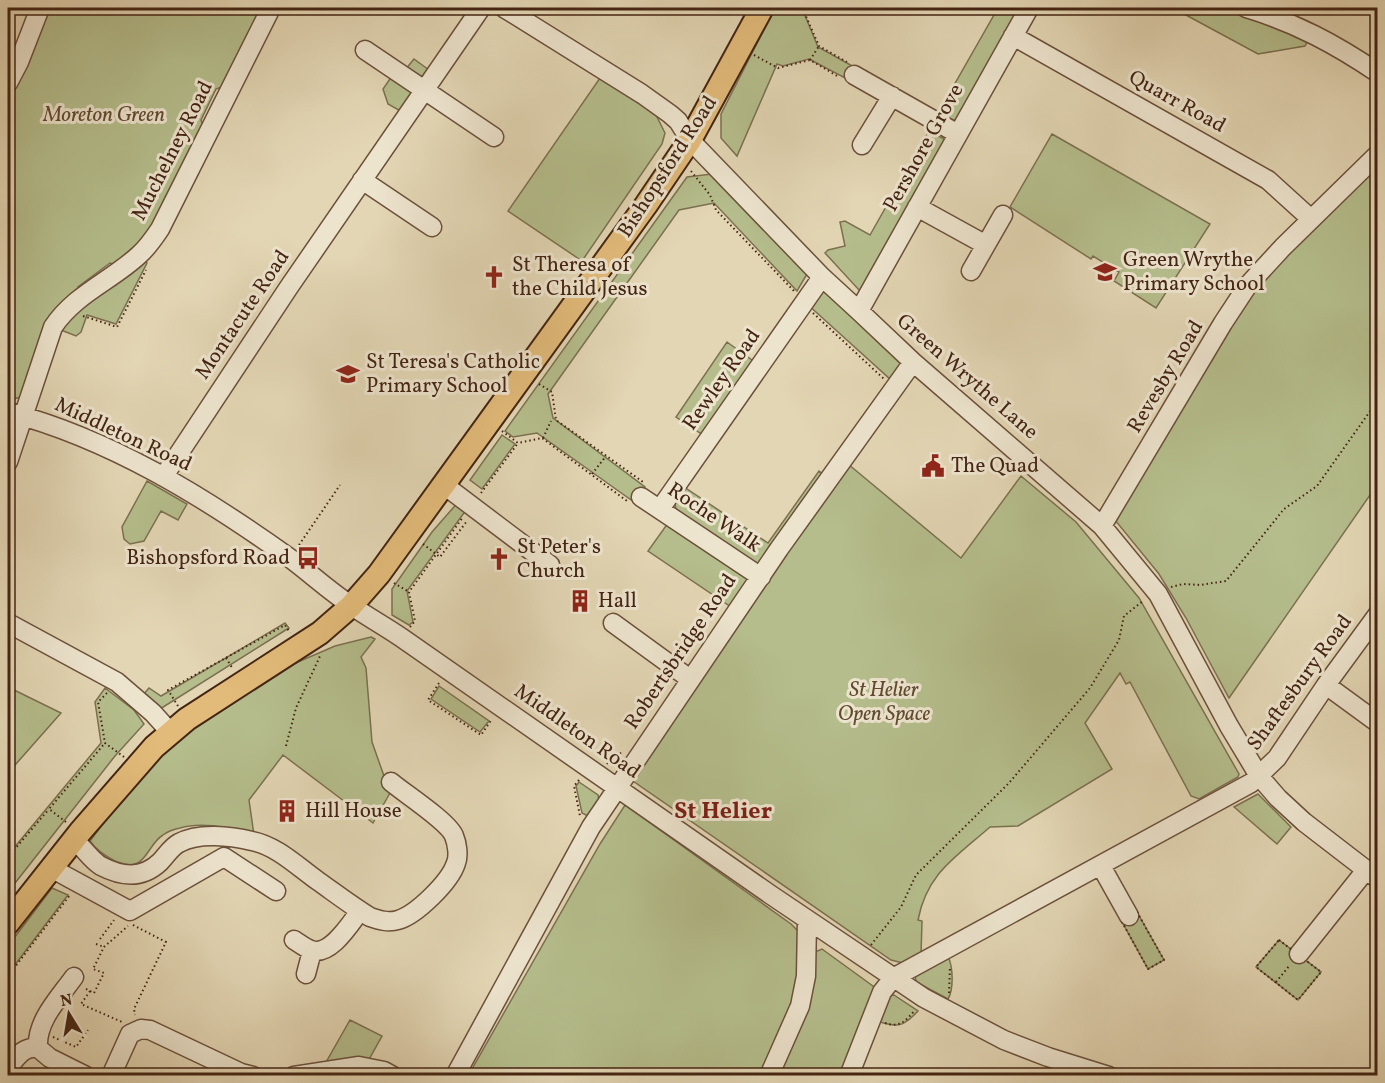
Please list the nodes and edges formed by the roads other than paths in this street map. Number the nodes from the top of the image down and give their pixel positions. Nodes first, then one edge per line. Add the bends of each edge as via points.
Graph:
1 (40, 8) edge
2 (271, 8) edge
3 (481, 8) edge
4 (504, 8) edge
5 (762, 8) edge
6 (1029, 8) edge
7 (1246, 8) edge
8 (1013, 36) junction
9 (364, 50) dead end
10 (1377, 73) edge
11 (854, 75) road end
12 (8, 83) edge
13 (424, 89) junction
14 (891, 96) junction
15 (958, 134) junction
16 (494, 137) dead end
17 (690, 140) junction
18 (862, 146) dead end
19 (1377, 154) edge
20 (362, 180) junction
21 (917, 207) junction
22 (1003, 215) dead end
23 (1311, 219) junction
24 (432, 227) dead end
25 (986, 245) junction
26 (971, 271) dead end
27 (822, 277) junction
28 (859, 311) junction
29 (913, 362) junction
30 (15, 414) edge
31 (8, 462) edge
32 (164, 476) junction
33 (444, 485) junction
34 (641, 498) road end
35 (660, 509) junction
36 (1102, 526) junction
37 (550, 565) dead end
38 (761, 577) junction
39 (351, 606) junction
40 (1377, 615) edge
41 (613, 622) dead end
42 (8, 623) edge
43 (690, 680) junction
44 (1326, 685) junction
45 (1377, 723) edge
46 (179, 726) junction
47 (1259, 776) junction
48 (391, 782) dead end
49 (617, 787) junction
50 (77, 836) junction
51 (1101, 866) junction
52 (47, 874) junction
53 (1372, 874) edge
54 (276, 891) dead end
55 (360, 911) junction
56 (1129, 915) road end
57 (807, 920) junction
58 (8, 923) edge
59 (294, 940) dead end
60 (312, 951) junction
61 (1299, 954) road end
62 (306, 974) dead end
63 (893, 978) junction
64 (72, 979) road end
65 (39, 1040) junction
66 (8, 1068) edge
67 (317, 1074) edge
68 (86, 1076) edge
69 (111, 1076) edge
70 (253, 1076) edge
71 (294, 1076) edge
72 (393, 1076) edge
73 (455, 1076) edge
74 (769, 1076) edge
75 (849, 1076) edge
76 (1109, 1076) edge

1 - 12 street
2 - 30 street, Muchelney Road via 155,236 140,254 66,310 53,327
3 - 13 street, Montacute Road
4 - 17 street, Green Wrythe Lane via 670,114
5 - 17 main road, Bishopsford Road
6 - 8 street, Pershore Grove
7 - 10 street via 1285,20 1344,50
8 - 15 street, Pershore Grove
8 - 23 street, Quarr Road via 1268,180
9 - 13 street
11 - 14 street
13 - 16 street
13 - 20 street, Montacute Road
14 - 15 street
14 - 18 street
15 - 21 street, Pershore Grove
17 - 27 street, Green Wrythe Lane
17 - 33 main road, Bishopsford Road
19 - 23 street, Revesby Road
20 - 24 street
20 - 32 street, Montacute Road
21 - 25 street
21 - 28 street, Pershore Grove
22 - 25 street
23 - 36 street, Revesby Road via 1242,294
25 - 26 street
27 - 28 street, Green Wrythe Lane
27 - 35 street, Rewley Road
28 - 29 street, Green Wrythe Lane
29 - 36 street, Green Wrythe Lane
29 - 38 street, Robertsbridge Road
30 - 31 street, Middleton Road
30 - 32 street, Middleton Road via 77,436
32 - 39 street, Middleton Road via 290,558
33 - 37 street
33 - 39 main road, Bishopsford Road
34 - 35 street, Roche Walk
35 - 38 street, Roche Walk
36 - 47 street, Green Wrythe Lane via 1158,594
38 - 43 street, Robertsbridge Road
39 - 46 main road, Bishopsford Road via 299,649
39 - 49 street, Middleton Road
40 - 44 street, Shaftesbury Road
41 - 43 street
42 - 46 street via 117,682 153,713
43 - 49 street, Robertsbridge Road
44 - 45 street
44 - 47 street, Shaftesbury Road via 1277,758
46 - 50 main road, Bishopsford Road via 142,759
47 - 51 street, Shaftesbury Road via 1225,799
47 - 53 street, Green Wrythe Lane via 1304,822
48 - 55 street via 453,833 457,861 441,886 399,920 380,921
49 - 57 street, Middleton Road
49 - 73 street, Robertsbridge Road via 572,861
50 - 52 main road, Bishopsford Road
50 - 55 street via 99,865 125,875 147,872 177,844 187,840 207,837 254,841 294,862
51 - 56 street
51 - 63 street, Shaftesbury Road
52 - 54 street via 130,910 224,856
52 - 58 main road, Bishopsford Road
53 - 61 street
55 - 60 street via 332,945
57 - 63 street, Middleton Road
57 - 74 street via 806,976 800,1006
59 - 60 street
60 - 62 street
63 - 75 street via 882,992
63 - 76 street, Middleton Road via 931,1003 1004,1040
64 - 65 street
65 - 66 street via 23,1050
65 - 68 street via 50,1058
67 - 71 street
67 - 72 street via 359,1066
69 - 70 street via 130,1034 150,1030

